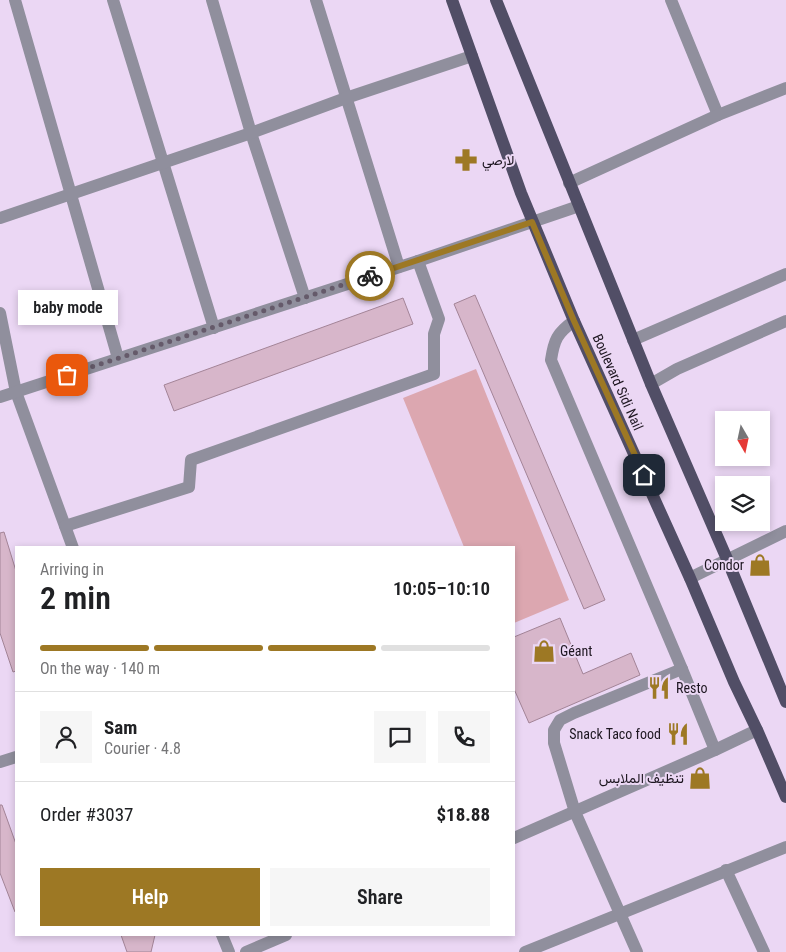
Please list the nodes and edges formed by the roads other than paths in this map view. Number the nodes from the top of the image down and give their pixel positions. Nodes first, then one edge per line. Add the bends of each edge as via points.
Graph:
1 (15, 0) edge
2 (113, 0) edge
3 (212, 0) edge
4 (316, 0) edge
5 (452, 0) edge
6 (496, 0) edge
7 (670, 0) edge
8 (472, 56) junction
9 (786, 88) edge
10 (346, 98) junction
11 (718, 115) junction
12 (251, 133) junction
13 (164, 163) junction
14 (570, 183) junction
15 (70, 193) junction
16 (579, 206) junction
17 (0, 218) edge
18 (532, 222) junction
19 (418, 261) junction
20 (399, 267) junction
21 (786, 274) edge
22 (305, 298) junction
23 (0, 313) edge
24 (574, 321) junction
25 (786, 321) edge
26 (214, 328) junction
27 (633, 340) junction
28 (118, 358) junction
29 (651, 384) junction
30 (16, 392) junction
31 (0, 397) edge
32 (65, 526) junction
33 (786, 531) edge
34 (72, 546) edge
35 (726, 559) junction
36 (690, 578) junction
37 (682, 669) junction
38 (786, 702) edge
39 (758, 730) junction
40 (715, 750) junction
41 (15, 757) edge
42 (0, 762) edge
43 (786, 797) edge
44 (575, 812) junction
45 (515, 838) edge
46 (786, 846) edge
47 (726, 870) junction
48 (620, 914) junction
49 (222, 936) edge
50 (284, 936) edge
51 (229, 952) edge
52 (246, 952) edge
53 (525, 952) edge
54 (637, 952) edge
55 (764, 952) edge

1 - 15 street
2 - 13 street
3 - 12 street
4 - 10 street
5 - 8 main road, Boulevard Sidi Nail
6 - 14 main road, Boulevard Sidi Nail
7 - 11 street
8 - 10 street
8 - 18 main road, Boulevard Sidi Nail
9 - 11 street
10 - 12 street
10 - 20 street
11 - 14 street
12 - 13 street
12 - 22 street
13 - 15 street
13 - 26 street
14 - 16 main road, Boulevard Sidi Nail
15 - 17 street
15 - 28 street
16 - 18 street
16 - 27 main road, Boulevard Sidi Nail
18 - 19 street
18 - 24 main road, Boulevard Sidi Nail
19 - 20 street
19 - 32 street via 439,319 434,334 434,374 191,460 189,487
20 - 22 street
21 - 27 street
22 - 26 street
23 - 30 street
24 - 36 main road, Boulevard Sidi Nail
24 - 37 street via 561,331 553,345 551,360
25 - 29 street via 677,369
26 - 28 street
27 - 29 main road, Boulevard Sidi Nail
28 - 30 street
29 - 35 main road, Boulevard Sidi Nail
30 - 31 street
30 - 32 street
32 - 34 street
33 - 35 street
35 - 36 street
35 - 38 main road, Boulevard Sidi Nail
36 - 39 main road, Boulevard Sidi Nail
37 - 40 street
37 - 44 street via 560,720 554,730 554,742
39 - 40 street
39 - 43 main road, Boulevard Sidi Nail
40 - 44 street
41 - 42 street
44 - 45 street
44 - 48 street
46 - 47 street
47 - 48 street
47 - 55 street
48 - 53 street
48 - 54 street
49 - 51 street
50 - 52 street

